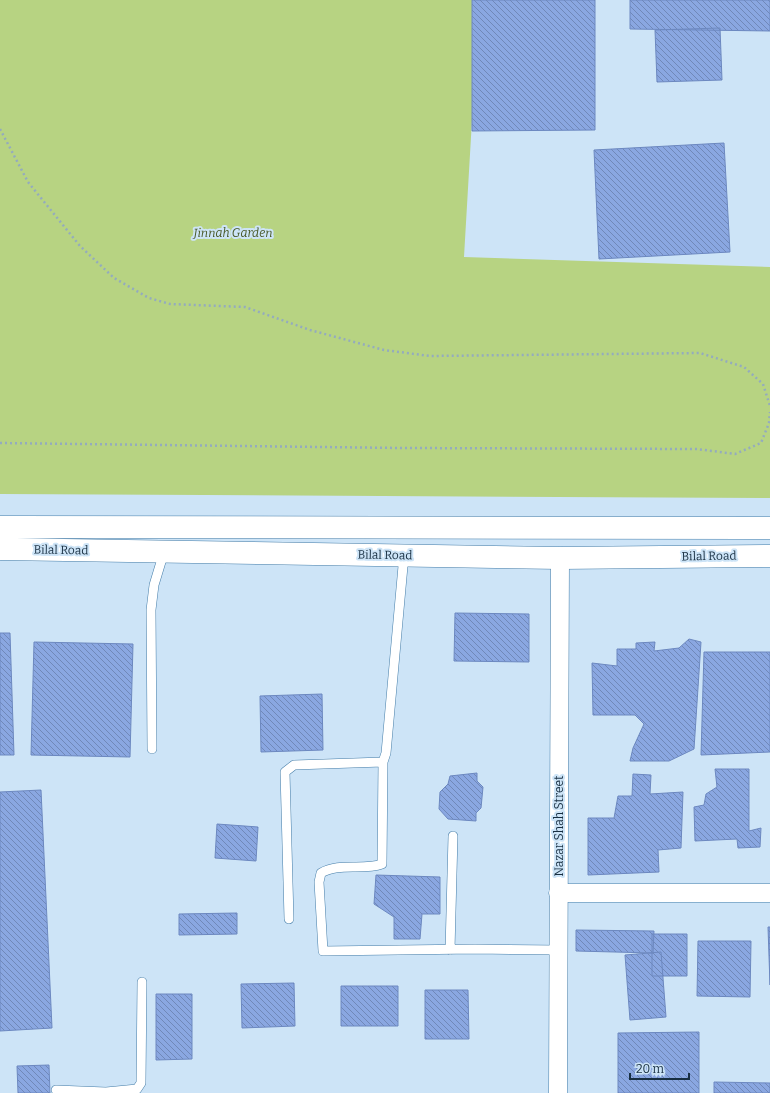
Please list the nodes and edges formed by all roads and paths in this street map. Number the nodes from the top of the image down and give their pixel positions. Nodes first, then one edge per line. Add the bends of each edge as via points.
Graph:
1 (0, 129) edge
2 (770, 406) edge
3 (770, 412) edge
4 (0, 443) edge
5 (0, 527) edge
6 (770, 528) edge
7 (0, 549) edge
8 (164, 552) junction
9 (404, 556) junction
10 (770, 556) edge
11 (560, 558) junction
12 (152, 749) dead end
13 (383, 762) junction
14 (453, 836) dead end
15 (558, 893) junction
16 (770, 893) edge
17 (289, 919) dead end
18 (450, 950) junction
19 (558, 950) junction
20 (142, 982) dead end
21 (56, 1090) dead end
22 (106, 1092) edge
23 (558, 1093) edge

1 - 2 path via 28,182 80,246 114,278 149,298 170,304 245,307 310,330 384,350 430,356 700,354 744,367 763,384
3 - 4 path via 769,423 761,442 735,454 697,449
5 - 6 main road, Bilal Road
7 - 8 main road, Bilal Road
8 - 9 main road, Bilal Road
8 - 12 lane via 150,610
9 - 11 main road, Bilal Road
9 - 13 lane via 386,753
10 - 11 main road, Bilal Road
11 - 15 street, Nazar Shah Street
13 - 17 lane via 294,764 285,772
13 - 18 lane via 382,864 329,868 321,873 319,882 323,951
14 - 18 lane
15 - 16 street
15 - 19 street, Nazar Shah Street
18 - 19 lane
19 - 23 street, Nazar Shah Street
20 - 22 lane via 141,1083 131,1090
21 - 22 lane

